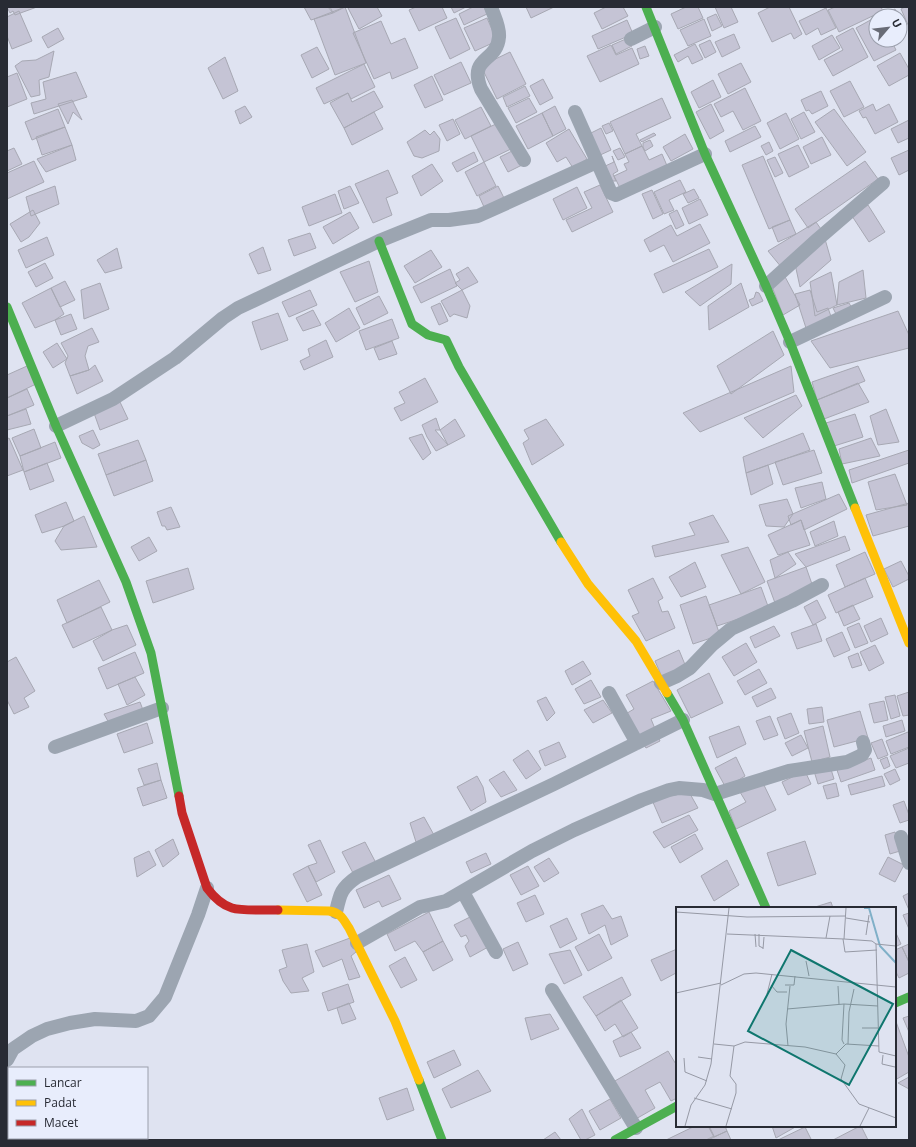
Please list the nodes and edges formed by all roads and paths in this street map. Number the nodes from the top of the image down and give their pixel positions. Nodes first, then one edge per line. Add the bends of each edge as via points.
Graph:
1 (491, 7) edge
2 (646, 7) edge
3 (655, 27) junction
4 (631, 39) dead end
5 (575, 112) dead end
6 (706, 154) junction
7 (524, 160) dead end
8 (597, 162) junction
9 (883, 183) dead end
10 (379, 241) junction
11 (766, 286) junction
12 (885, 297) dead end
13 (7, 307) edge
14 (790, 342) junction
15 (56, 426) junction
16 (822, 585) dead end
17 (909, 643) edge
18 (661, 683) junction
19 (609, 693) dead end
20 (162, 708) junction
21 (682, 720) junction
22 (863, 742) dead end
23 (638, 743) junction
24 (55, 747) dead end
25 (715, 794) junction
26 (901, 837) dead end
27 (909, 863) edge
28 (207, 888) junction
29 (463, 892) junction
30 (766, 907) edge
31 (336, 912) junction
32 (357, 943) junction
33 (496, 952) dead end
34 (552, 990) dead end
35 (909, 997) edge
36 (896, 1003) edge
37 (7, 1060) edge
38 (676, 1107) edge
39 (636, 1128) junction
40 (442, 1140) edge
41 (615, 1140) edge

1 - 7 street via 498,27 498,45 479,65 478,80
2 - 3 street
3 - 4 street
3 - 6 street
5 - 8 street
6 - 8 street via 616,195 611,193
6 - 11 street
8 - 10 street via 478,216 431,220
9 - 11 street
10 - 15 street via 238,308 175,358 113,399
10 - 18 street via 412,324 428,335 446,340 463,374 559,539 588,584 636,641
11 - 14 street
12 - 14 street
13 - 15 street
14 - 17 street
15 - 20 street via 102,526 138,616 151,653
16 - 18 street via 731,629 690,668
18 - 21 street
19 - 23 street
20 - 24 street
20 - 28 street via 182,813
21 - 23 street
21 - 25 street
22 - 25 street via 865,750 862,755 848,762 788,771
23 - 31 street via 357,877 340,893
25 - 29 street via 679,788 642,800 532,851
25 - 30 street
26 - 27 street
28 - 31 street via 213,896 233,908
28 - 37 street via 165,998 149,1016 136,1021 95,1019 47,1029 13,1049
29 - 32 street via 443,903 420,908
29 - 33 street
31 - 32 street via 345,920
32 - 40 street via 395,1021
34 - 39 street
35 - 36 street
38 - 39 street
39 - 41 street

